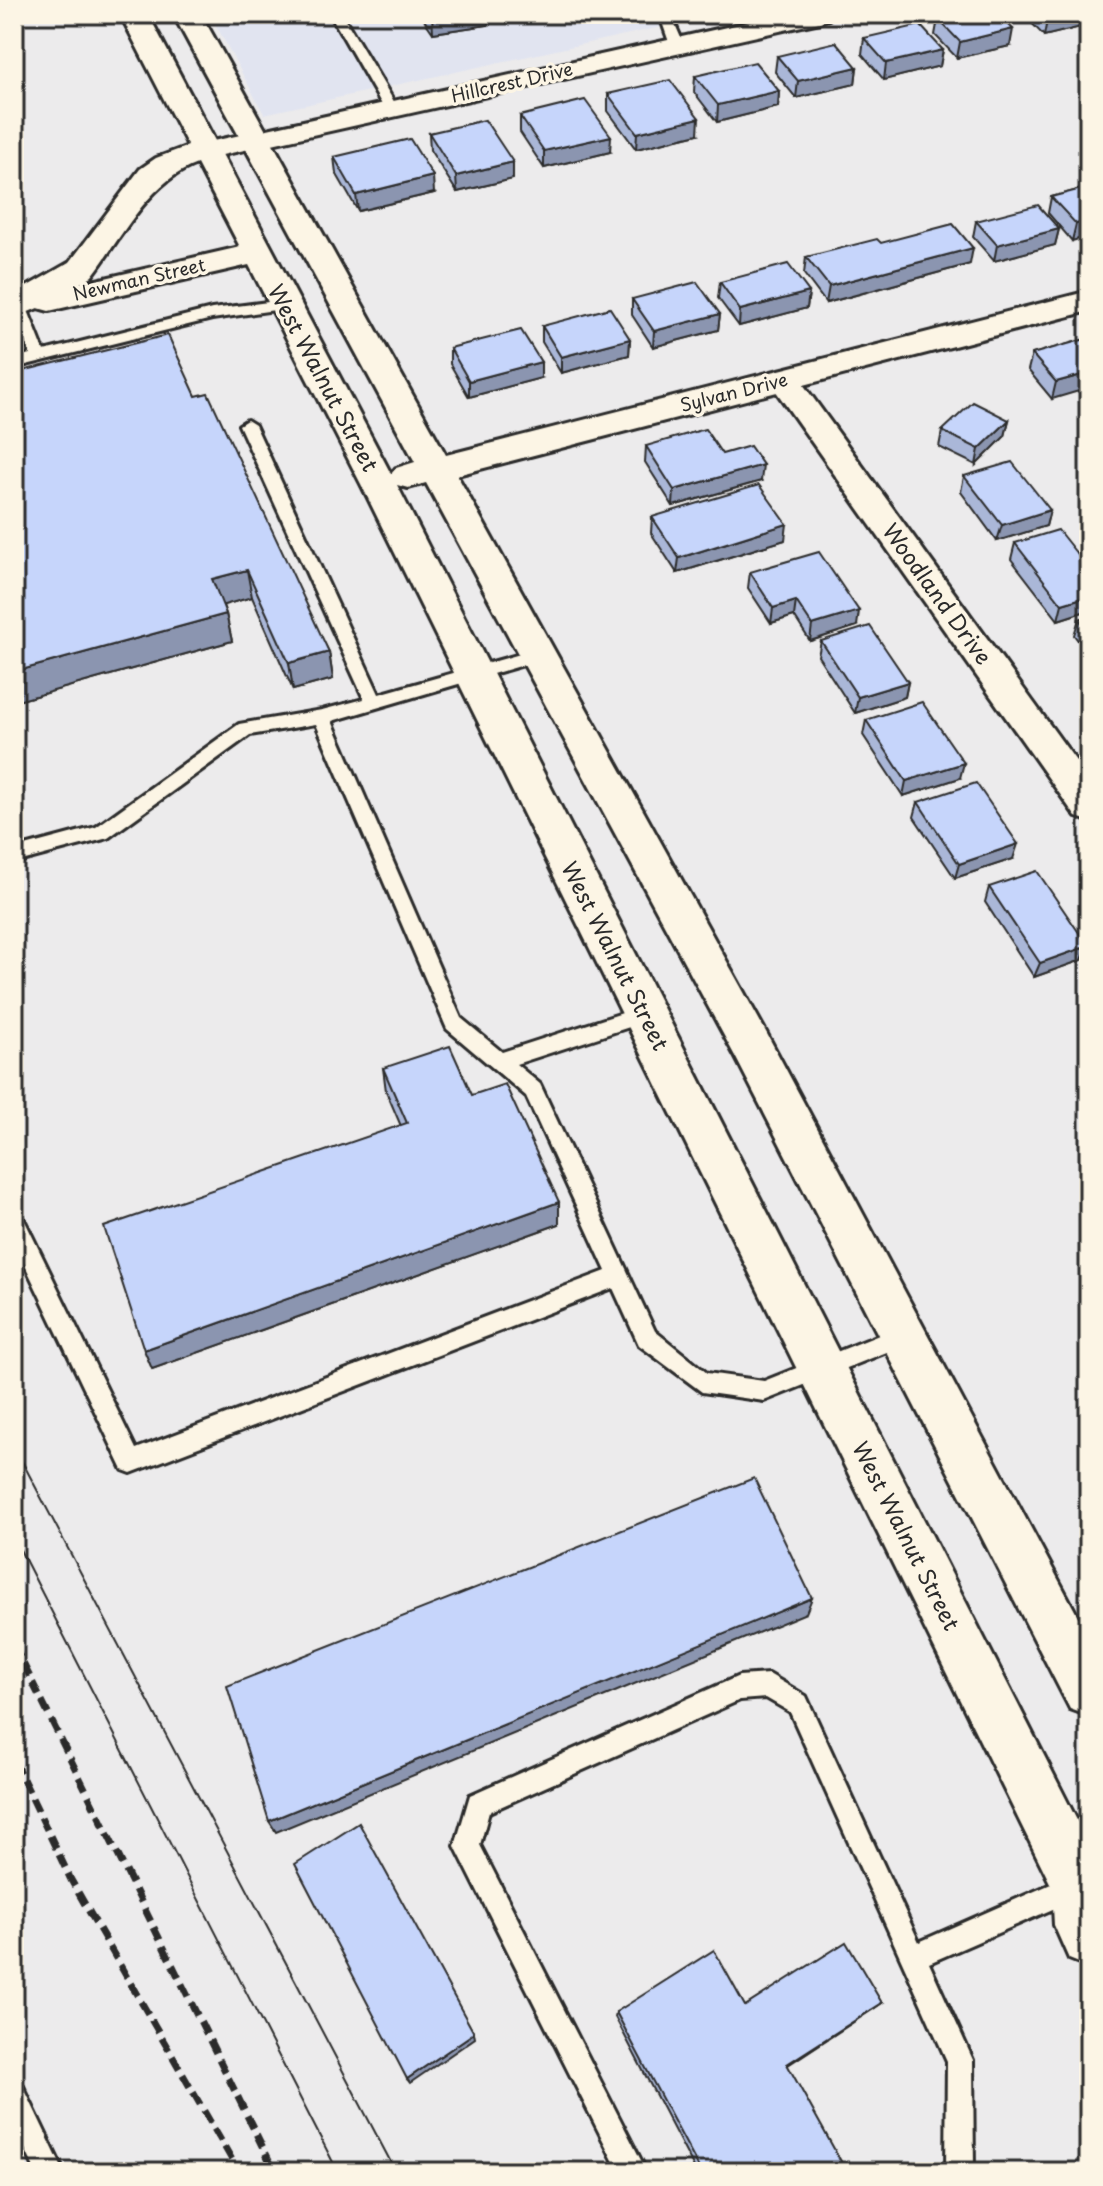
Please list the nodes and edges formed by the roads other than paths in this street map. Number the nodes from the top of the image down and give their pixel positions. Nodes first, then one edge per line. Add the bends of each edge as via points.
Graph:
1 (134, 14) edge
2 (187, 14) edge
3 (336, 14) edge
4 (670, 14) edge
5 (820, 14) edge
6 (677, 45) junction
7 (392, 110) junction
8 (256, 141) junction
9 (204, 151) junction
10 (258, 253) junction
11 (1089, 301) edge
12 (284, 305) junction
13 (17, 308) edge
14 (39, 358) junction
15 (14, 363) edge
16 (784, 380) junction
17 (247, 425) dead end
18 (436, 469) junction
19 (379, 484) junction
20 (538, 655) junction
21 (474, 673) junction
22 (374, 702) junction
23 (322, 717) junction
24 (1089, 807) edge
25 (14, 856) edge
26 (644, 1014) junction
27 (499, 1061) junction
28 (14, 1220) edge
29 (619, 1276) junction
30 (904, 1335) junction
31 (823, 1369) junction
32 (1089, 1690) edge
33 (1084, 1893) edge
34 (1089, 1939) edge
35 (914, 1957) junction
36 (14, 2095) edge
37 (50, 2172) edge
38 (633, 2172) edge
39 (960, 2172) edge

1 - 9 main road, West Walnut Street
2 - 8 main road
3 - 7 lane
4 - 6 lane
5 - 6 street, Hillcrest Drive
6 - 7 street, Hillcrest Drive
7 - 8 street, Hillcrest Drive
8 - 9 street, Hillcrest Drive
8 - 18 main road
9 - 10 main road, West Walnut Street
9 - 13 main road, Newman Street via 167,164 151,176 81,269
10 - 12 main road, West Walnut Street
10 - 13 main road, Newman Street
11 - 16 main road, Sylvan Drive
12 - 14 lane via 212,314
12 - 19 main road, West Walnut Street
13 - 14 lane
14 - 15 lane
16 - 18 main road, Sylvan Drive
16 - 24 street, Woodland Drive
17 - 22 lane
18 - 19 main road, Sylvan Drive
18 - 20 main road
19 - 21 main road, West Walnut Street
20 - 21 lane
20 - 30 main road
21 - 22 lane
21 - 26 main road, West Walnut Street
22 - 23 lane
23 - 25 lane via 245,729 102,833
23 - 27 lane via 454,1023
26 - 27 lane
26 - 31 main road, West Walnut Street
27 - 29 lane via 533,1090
28 - 29 lane via 131,1462
29 - 31 lane via 647,1338 702,1382 764,1391
30 - 31 lane
30 - 32 main road
31 - 33 main road, West Walnut Street
33 - 34 main road via 1082,1925
33 - 35 lane
35 - 38 lane via 798,1704 769,1686 739,1688 479,1804 467,1846
35 - 39 lane via 960,2060
36 - 37 lane

